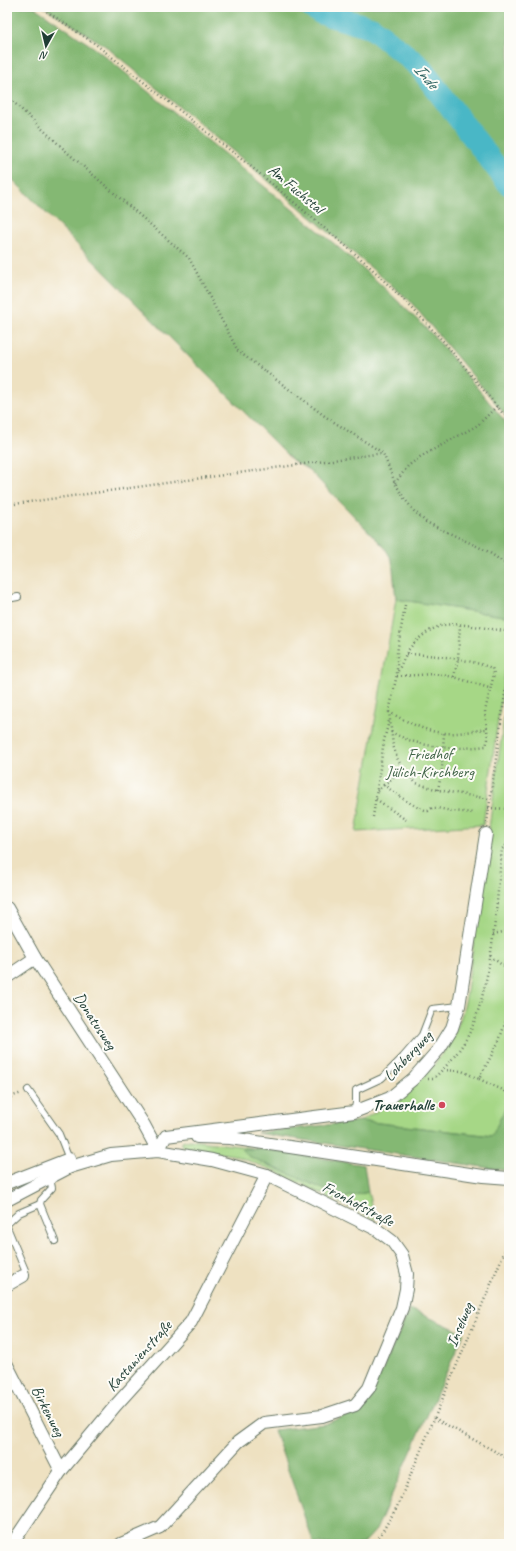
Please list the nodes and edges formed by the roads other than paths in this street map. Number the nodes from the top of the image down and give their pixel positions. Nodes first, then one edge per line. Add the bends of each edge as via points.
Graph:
1 (18, 597) dead end
2 (7, 599) edge
3 (486, 834) road end
4 (7, 908) edge
5 (34, 958) junction
6 (7, 977) edge
7 (459, 1006) junction
8 (28, 1090) road end
9 (354, 1112) junction
10 (189, 1132) junction
11 (158, 1151) junction
12 (69, 1163) junction
13 (267, 1175) junction
14 (50, 1178) junction
15 (509, 1178) edge
16 (7, 1182) edge
17 (7, 1200) edge
18 (40, 1204) junction
19 (55, 1241) dead end
20 (24, 1276) joint
21 (7, 1284) edge
22 (7, 1365) edge
23 (61, 1471) junction
24 (12, 1544) edge
25 (121, 1544) edge

1 - 2 lane
3 - 7 street, Lohbergweg
4 - 5 street, Donatusweg
5 - 6 street
5 - 11 street, Donatusweg via 144,1125
7 - 9 street, Lohbergweg via 446,1039 413,1079 390,1098
7 - 9 lane via 432,1009 422,1035 403,1057 382,1078 356,1090
8 - 12 lane via 59,1134
9 - 10 street, Lohbergweg
10 - 11 street, Lohbergweg via 166,1136
10 - 15 street, Lohbergweg via 197,1137 230,1138
11 - 12 street, Fronhofstraße via 111,1155
11 - 13 street, Fronhofstraße via 212,1160
12 - 14 street, Fronhofstraße
12 - 16 street
13 - 23 street, Kastanienstraße via 191,1322
13 - 25 street, Fronhofstraße via 376,1229 392,1240 402,1255 407,1274 402,1308 369,1388 355,1405 322,1416 264,1423 238,1442 160,1527
14 - 17 street, Fronhofstraße
14 - 18 lane via 52,1188
18 - 19 lane
18 - 20 lane via 19,1212 7,1224 25,1270
20 - 21 street
22 - 23 street, Birkenweg
23 - 24 street, Kastanienstraße

